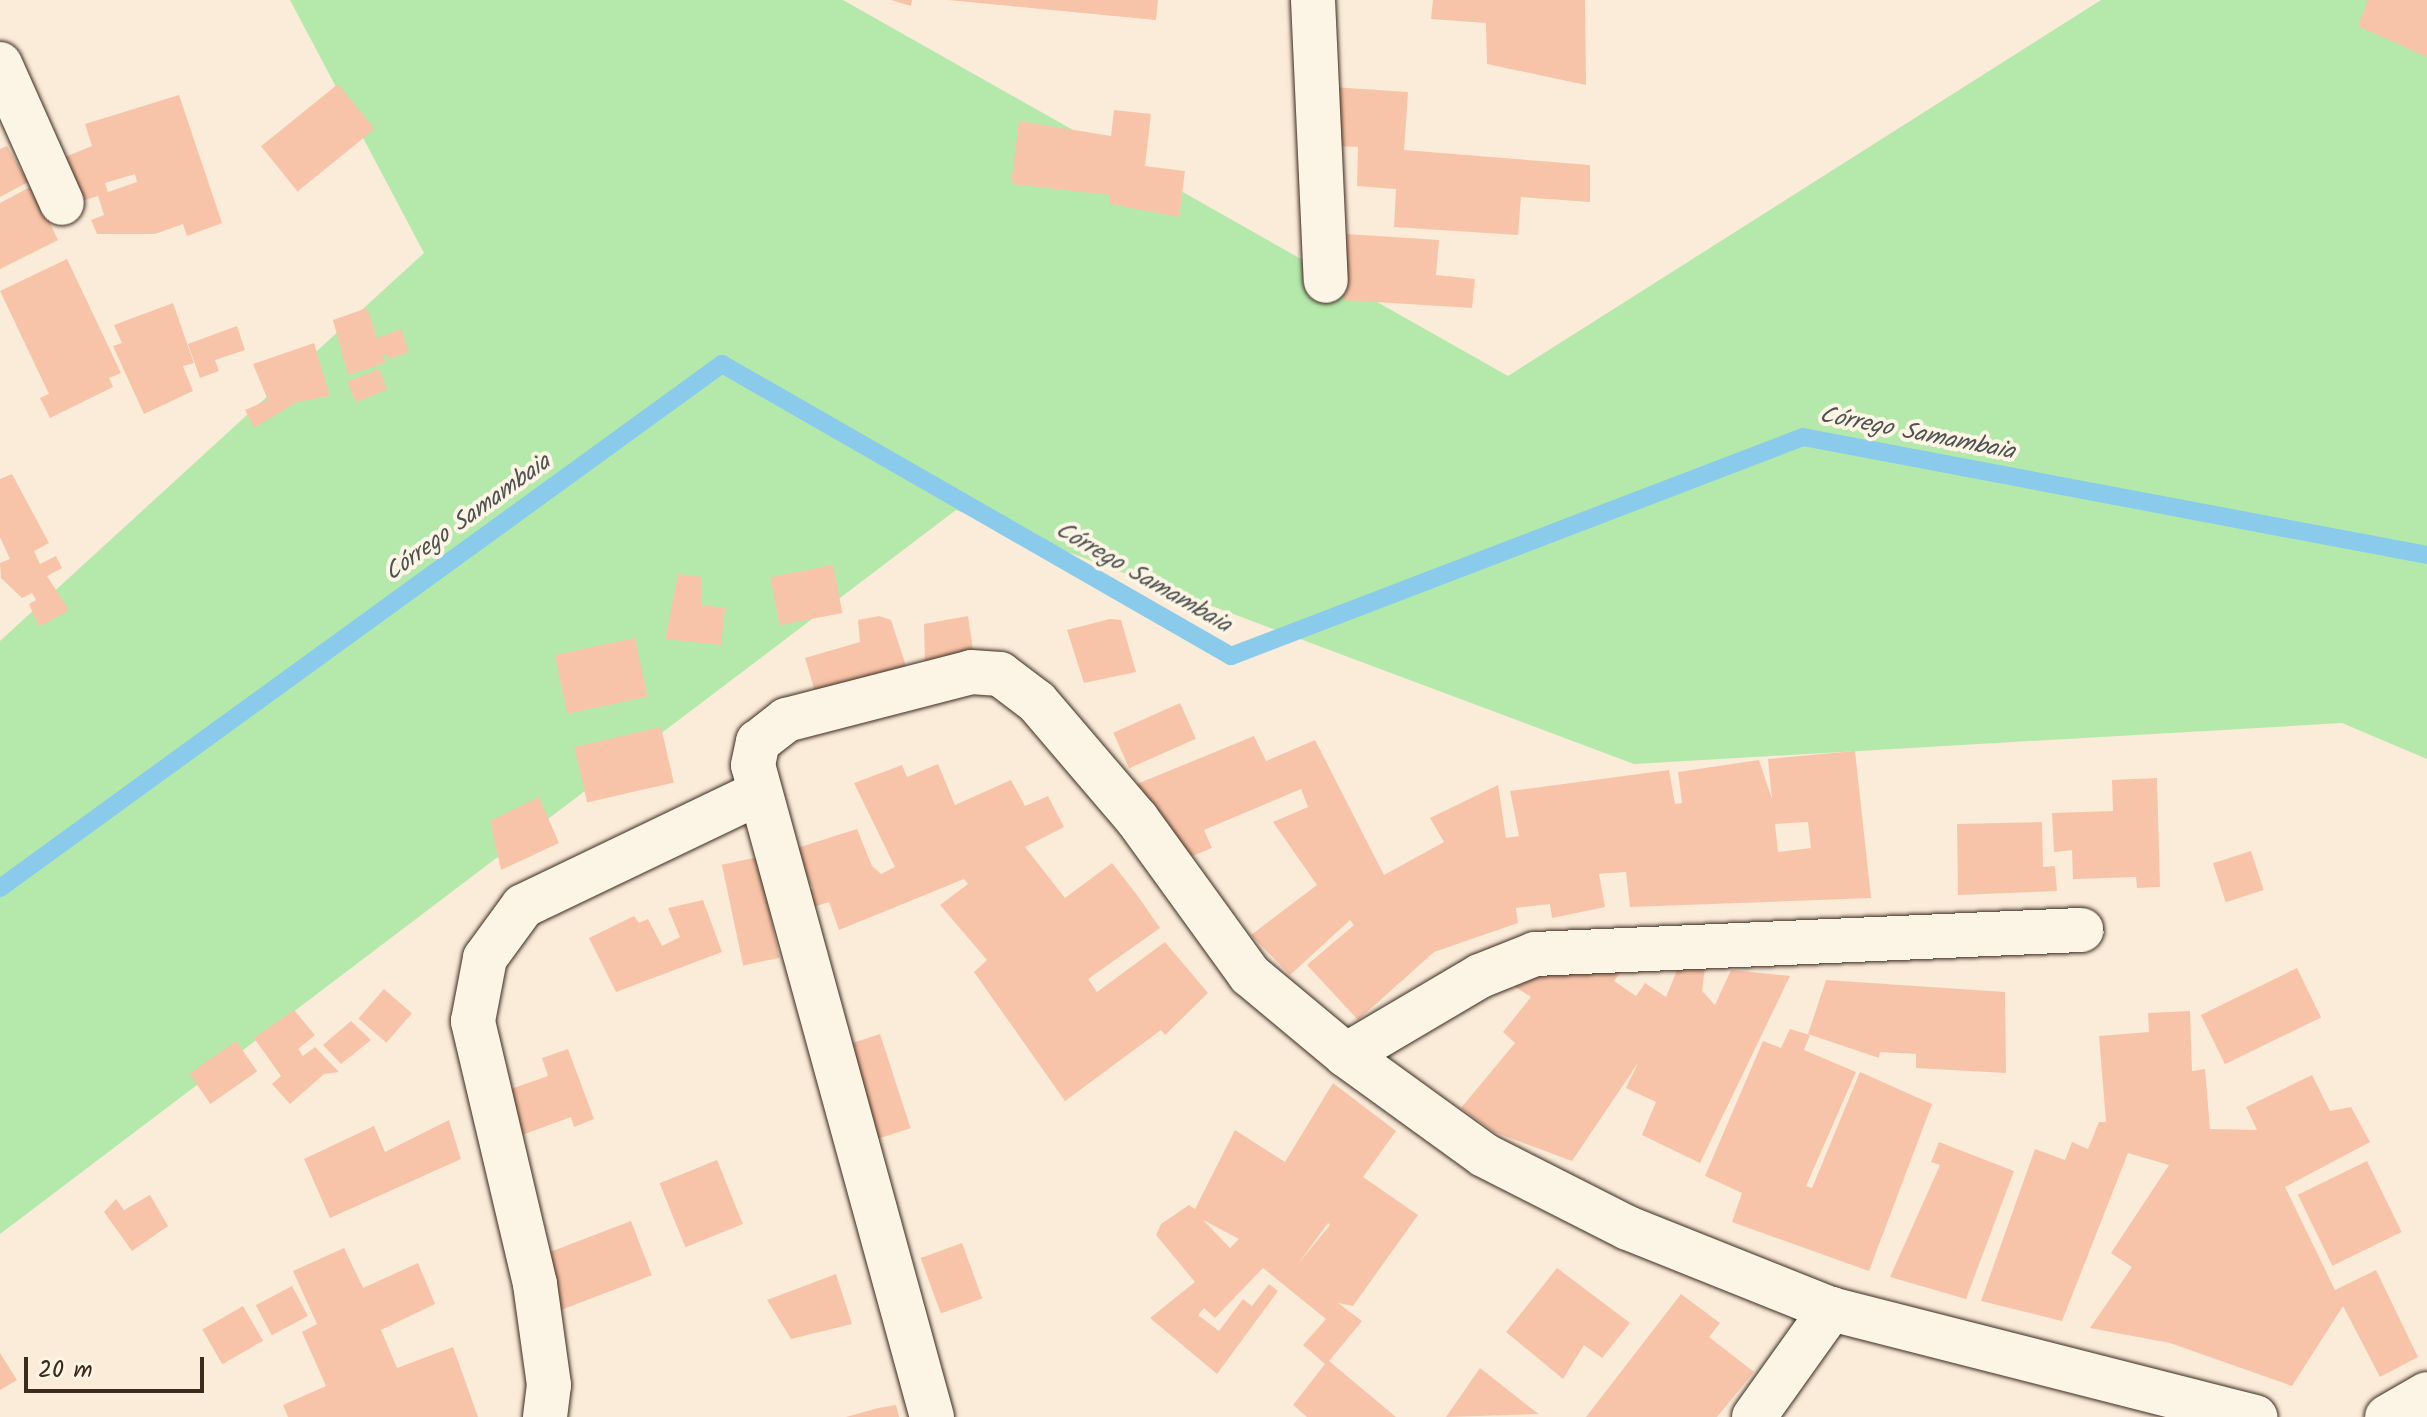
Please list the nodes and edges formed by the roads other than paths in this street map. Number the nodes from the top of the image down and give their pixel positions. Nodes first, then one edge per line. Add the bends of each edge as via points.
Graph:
1 (1313, 0) edge
2 (0, 64) edge
3 (62, 203) dead end
4 (1326, 281) dead end
5 (755, 795) junction
6 (2081, 930) dead end
7 (1346, 1055) junction
8 (1831, 1309) junction
9 (2427, 1394) edge
10 (545, 1417) edge
11 (932, 1417) edge
12 (1754, 1417) edge
13 (2255, 1417) edge
14 (2387, 1417) edge

1 - 4 street
2 - 3 street
5 - 7 street via 758,742 786,720 940,677 1000,674 1092,762 1250,975
5 - 10 street via 523,906 485,958 473,1021 535,1284 549,1385
5 - 11 street via 829,1029
6 - 7 street via 1535,954 1480,976
7 - 8 street via 1484,1155 1567,1201
8 - 12 street
8 - 13 street
9 - 14 street

